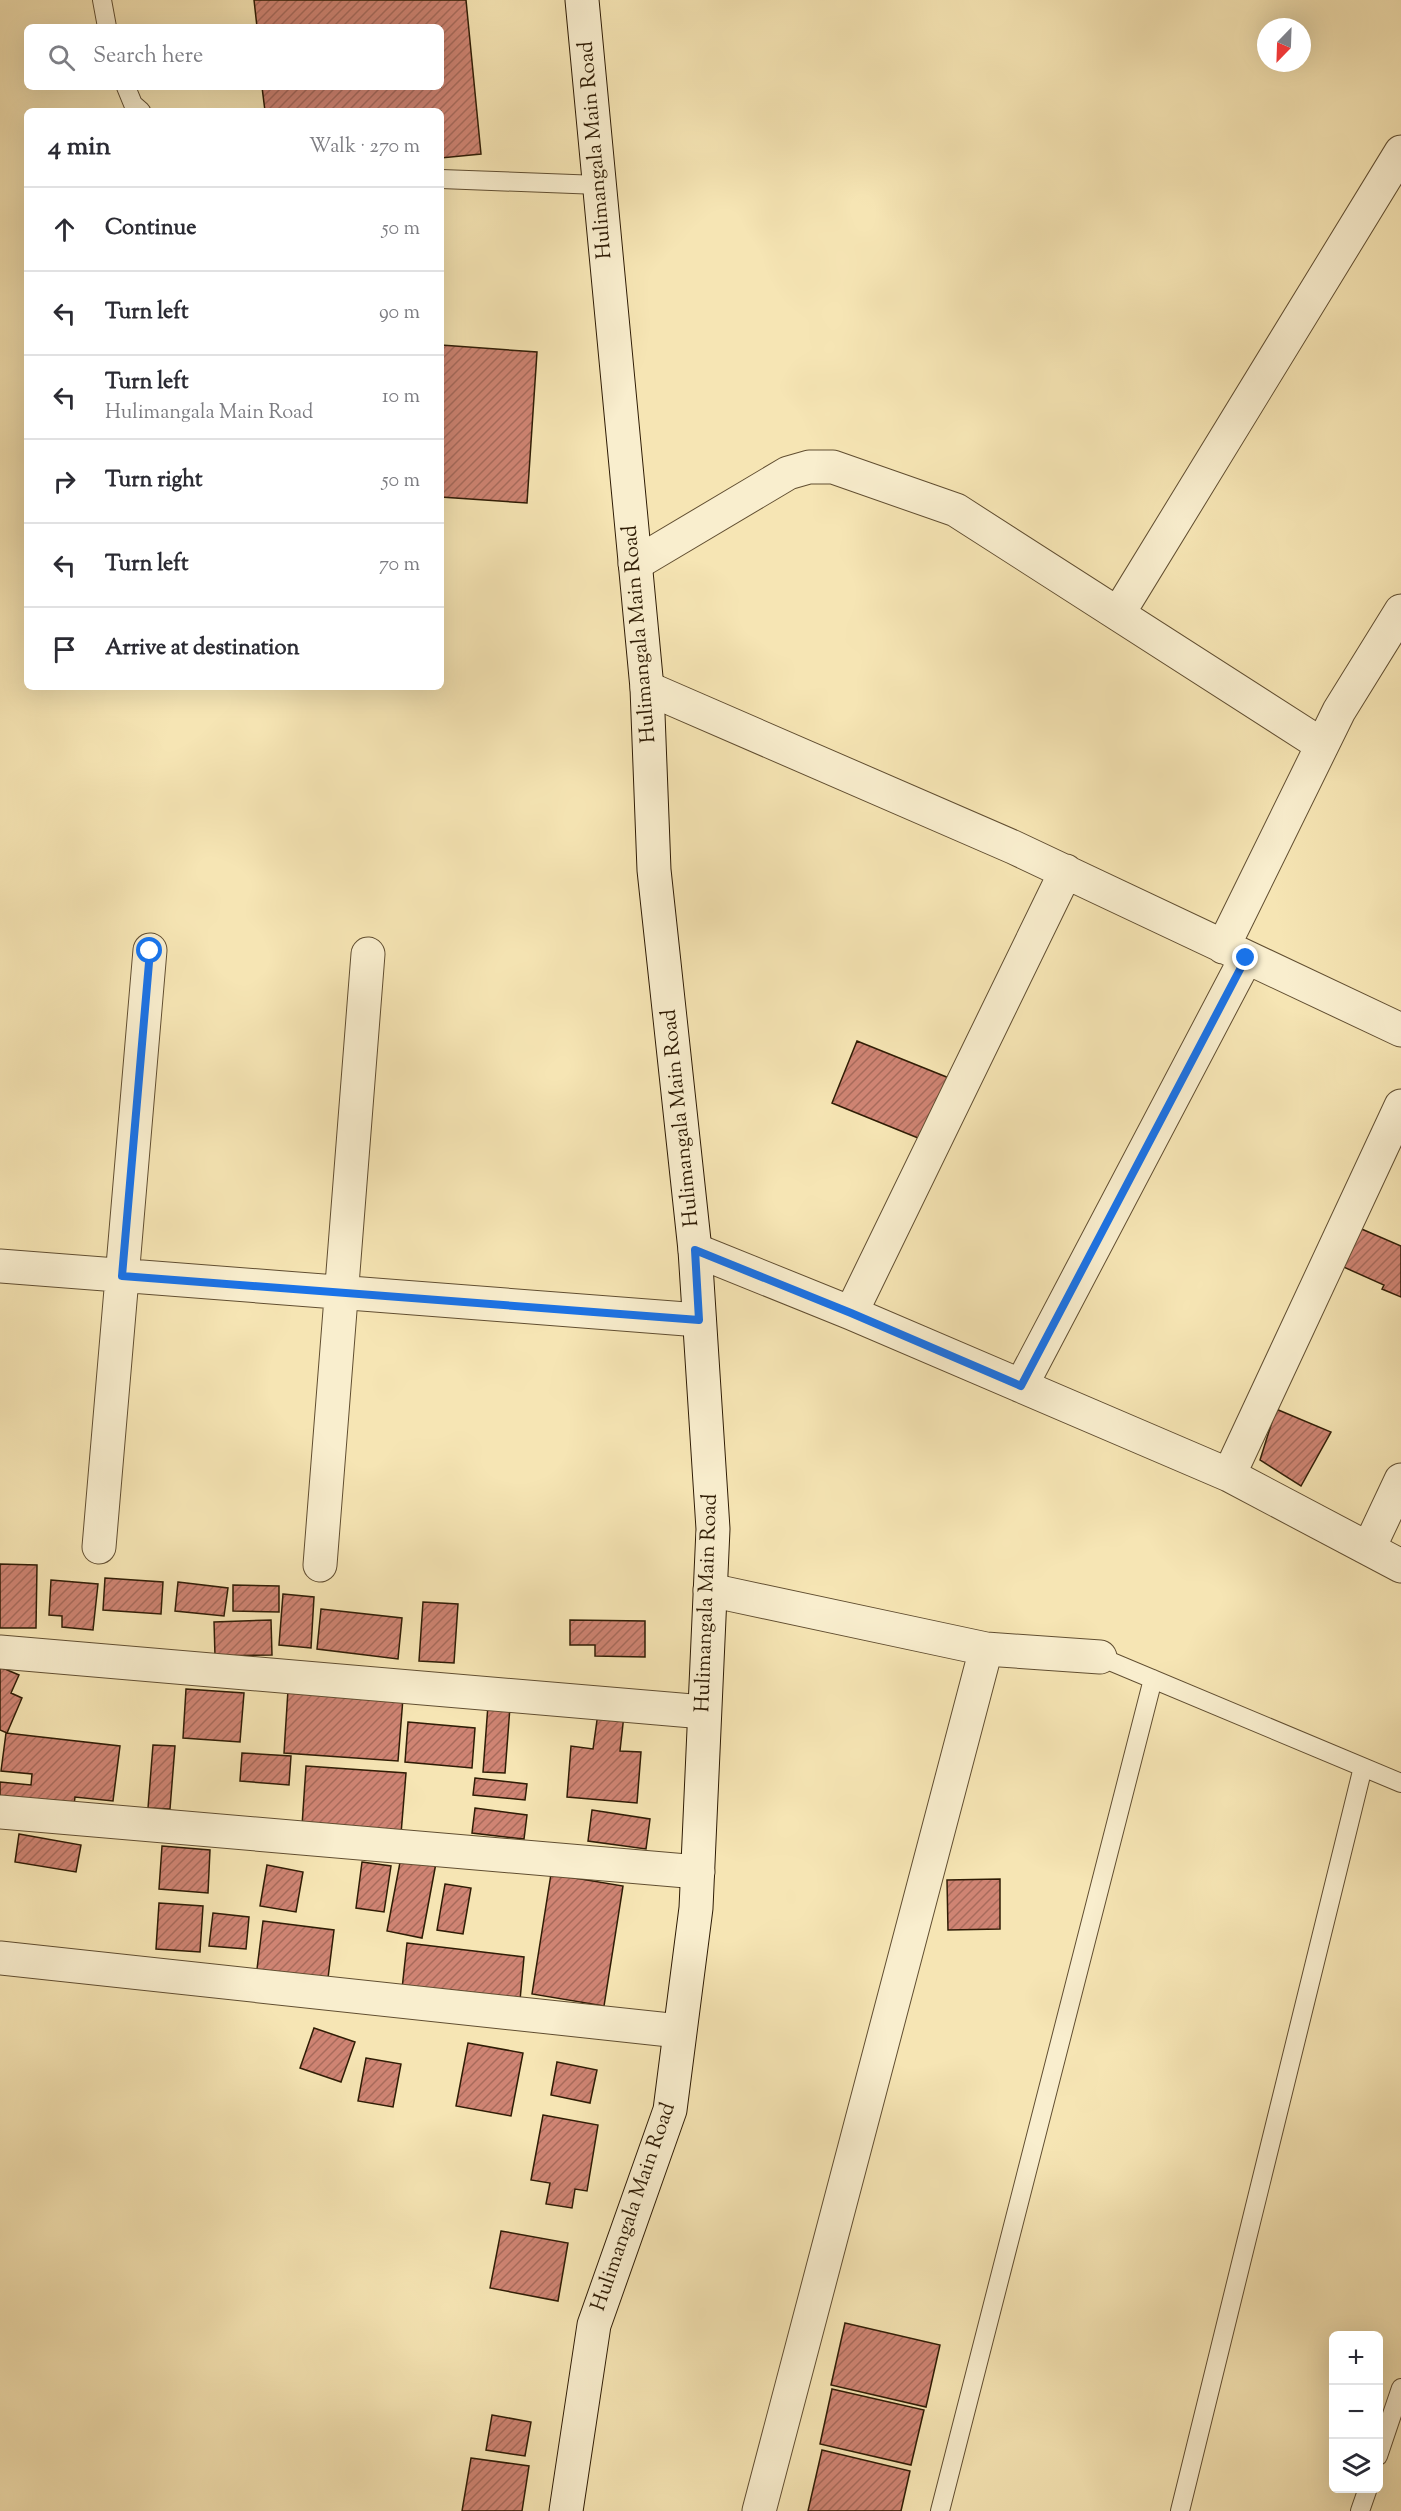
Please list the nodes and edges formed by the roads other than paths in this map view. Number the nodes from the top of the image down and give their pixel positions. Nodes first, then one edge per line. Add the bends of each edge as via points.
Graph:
1 (102, 0) edge
2 (582, 0) edge
3 (106, 24) edge
4 (127, 90) edge
5 (138, 108) edge
6 (1401, 152) edge
7 (444, 179) edge
8 (599, 185) junction
9 (634, 564) junction
10 (1401, 611) edge
11 (1118, 614) junction
12 (647, 688) junction
13 (1322, 745) junction
14 (1066, 871) junction
15 (150, 951) dead end
16 (1234, 953) junction
17 (368, 954) dead end
18 (1401, 1030) edge
19 (1401, 1106) edge
20 (695, 1250) junction
21 (0, 1266) edge
22 (122, 1276) junction
23 (343, 1293) junction
24 (851, 1313) junction
25 (699, 1320) junction
26 (1021, 1386) junction
27 (1229, 1475) junction
28 (1401, 1480) edge
29 (99, 1547) dead end
30 (1369, 1548) junction
31 (320, 1565) dead end
32 (1401, 1566) edge
33 (710, 1590) junction
34 (986, 1648) junction
35 (0, 1652) edge
36 (1100, 1658) joint
37 (1153, 1679) junction
38 (704, 1712) junction
39 (1363, 1767) junction
40 (1401, 1783) edge
41 (0, 1812) edge
42 (698, 1872) junction
43 (0, 1958) edge
44 (679, 2031) junction
45 (1401, 2388) edge
46 (1383, 2441) edge
47 (1366, 2493) edge
48 (566, 2511) edge
49 (759, 2511) edge
50 (940, 2511) edge
51 (1180, 2511) edge
52 (1360, 2511) edge

1 - 3 lane
2 - 8 street, Hulimangala Main Road
4 - 5 lane
6 - 11 street
7 - 8 lane
8 - 9 street, Hulimangala Main Road
9 - 11 street via 788,473 809,467 833,467 956,510
9 - 12 street, Hulimangala Main Road
10 - 13 street
11 - 13 street
12 - 14 street
12 - 20 street, Hulimangala Main Road via 654,870
13 - 16 street
14 - 16 street
14 - 24 street
15 - 22 street
16 - 18 street
16 - 26 street
17 - 23 street
19 - 27 street
20 - 24 street
20 - 25 street, Hulimangala Main Road
21 - 22 street
22 - 23 street
22 - 29 street
23 - 25 street
23 - 31 street
24 - 26 street
25 - 33 street, Hulimangala Main Road via 713,1529
26 - 27 street
27 - 30 street
28 - 30 street
30 - 32 street
33 - 34 street
33 - 38 street, Hulimangala Main Road
34 - 36 street
34 - 49 street
35 - 38 street
36 - 37 lane
37 - 39 lane
37 - 50 lane
38 - 42 street, Hulimangala Main Road
39 - 40 lane
39 - 51 lane
41 - 42 street
42 - 44 street, Hulimangala Main Road
43 - 44 street
44 - 48 street, Hulimangala Main Road via 670,2110 594,2325
45 - 46 lane
47 - 52 lane

